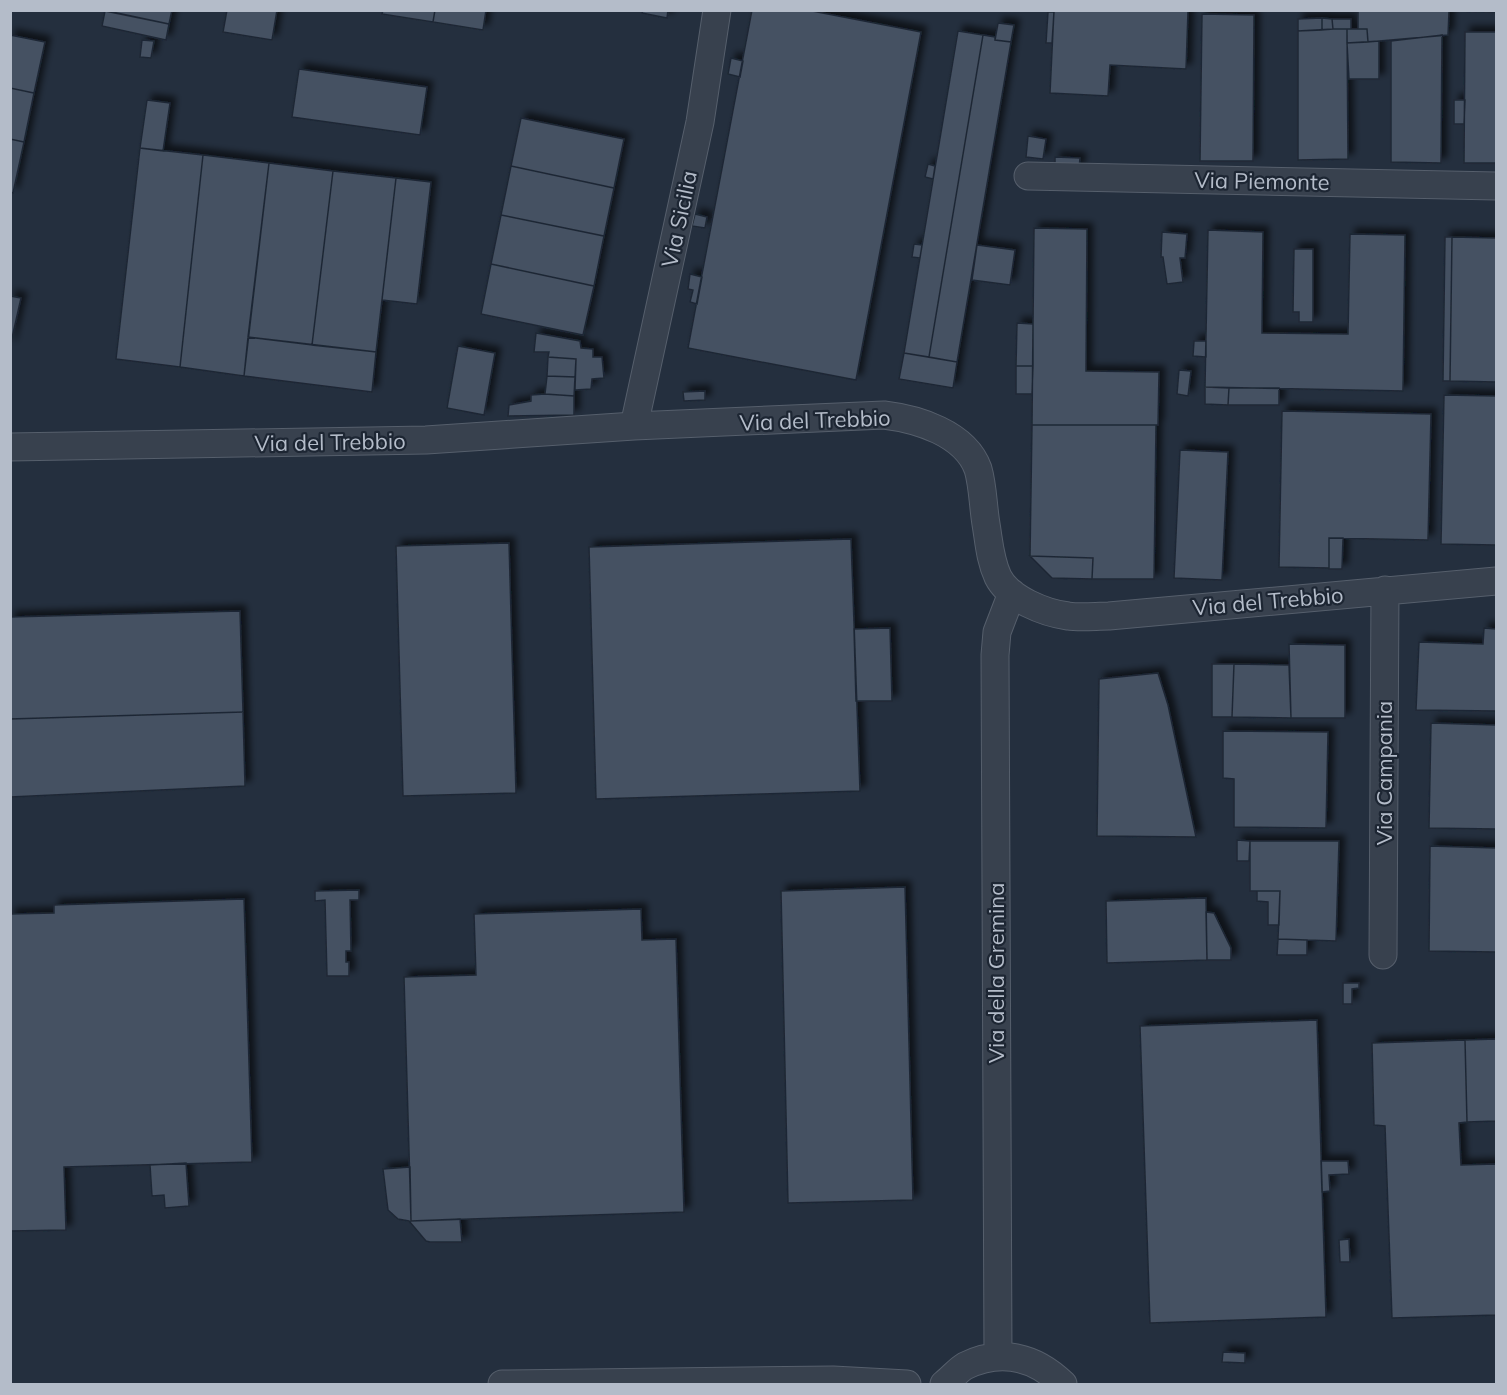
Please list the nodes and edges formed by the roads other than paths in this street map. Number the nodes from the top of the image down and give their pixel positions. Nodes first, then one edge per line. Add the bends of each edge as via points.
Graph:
1 (717, 10) edge
2 (1028, 176) dead end
3 (1497, 186) edge
4 (634, 426) junction
5 (10, 447) edge
6 (1497, 581) edge
7 (1385, 590) junction
8 (1012, 593) junction
9 (1383, 955) dead end
10 (998, 1356) junction
11 (502, 1384) edge
12 (664, 1384) edge
13 (907, 1384) edge
14 (944, 1384) edge
15 (1063, 1384) edge

1 - 4 street, Via Sicilia via 700,122
2 - 3 street, Via Piemonte
4 - 5 street, Via del Trebbio via 426,440
4 - 8 street, Via del Trebbio via 884,415 932,426 968,452 978,469 993,563 1000,580
6 - 7 street, Via del Trebbio
7 - 8 street, Via del Trebbio via 1109,616 1067,616 1038,608
7 - 9 street, Via Campania
8 - 10 street, Via della Gremina via 997,632 995,655
10 - 14 street via 964,1366
10 - 15 street via 1024,1358 1048,1370
11 - 12 street
12 - 13 street via 833,1380

